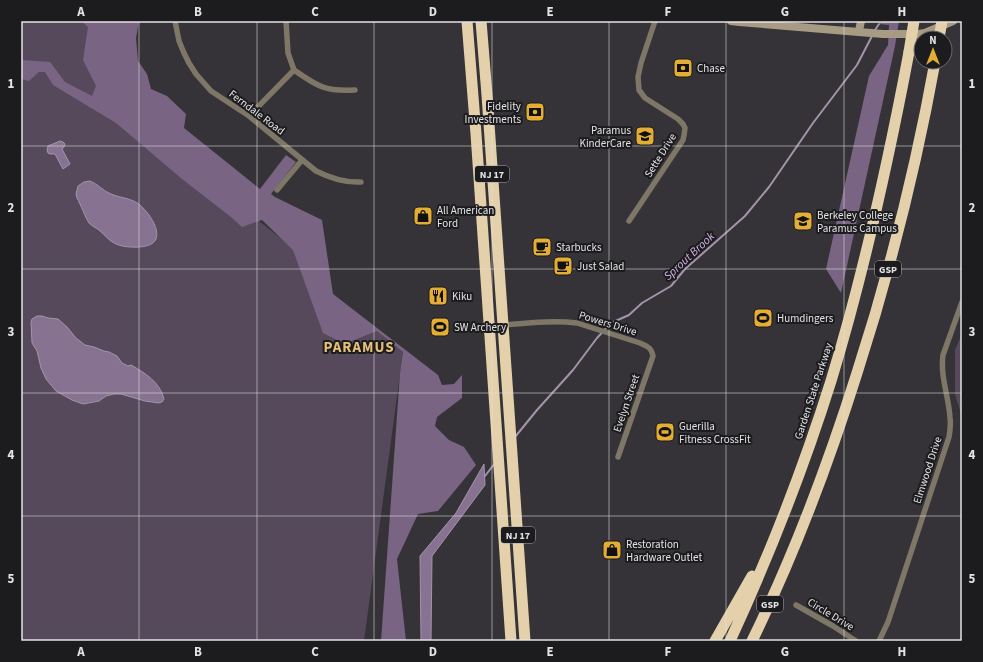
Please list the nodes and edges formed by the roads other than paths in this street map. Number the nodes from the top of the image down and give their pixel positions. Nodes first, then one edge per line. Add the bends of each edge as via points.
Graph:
1 (175, 21) edge
2 (286, 21) edge
3 (467, 21) edge
4 (481, 21) edge
5 (656, 21) edge
6 (731, 21) edge
7 (861, 21) edge
8 (914, 21) edge
9 (953, 21) edge
10 (859, 31) junction
11 (294, 70) junction
12 (933, 70) edge
13 (355, 90) dead end
14 (249, 116) junction
15 (302, 160) junction
16 (361, 182) dead end
17 (277, 190) dead end
18 (629, 221) dead end
19 (962, 302) edge
20 (503, 325) junction
21 (653, 356) joint
22 (618, 457) dead end
23 (781, 520) junction
24 (786, 567) junction
25 (796, 605) dead end
26 (512, 641) edge
27 (526, 641) edge
28 (715, 641) edge
29 (730, 641) edge
30 (752, 641) edge
31 (761, 641) edge
32 (856, 641) edge
33 (879, 641) edge

1 - 14 street, Ferndale Road via 179,41 196,74 211,90
2 - 11 street via 288,52
3 - 26 highway, NJ 17
4 - 20 highway, NJ 17
5 - 18 street, Sette Drive via 641,63 639,90 645,98 678,119 685,128 682,140
6 - 10 street
7 - 10 street
8 - 23 highway, Garden State Parkway / GSP, bridge via 883,182 850,314 809,446
9 - 10 street via 918,34
11 - 13 street via 323,88
11 - 14 street
12 - 24 highway, GSP via 901,221 877,309 836,439
14 - 15 street, Ferndale Road
15 - 16 street, Ferndale Road via 316,171 336,180
15 - 17 street
19 - 33 street, Elmwood Drive via 942,363 950,417 949,437 888,622
20 - 21 street, Powers Drive via 577,323 648,347
20 - 27 highway, NJ 17
21 - 22 street, Evelyn Street
23 - 28 highway
23 - 29 highway, Garden State Parkway / GSP
24 - 30 highway, GSP
24 - 31 highway
25 - 32 street, Circle Drive

